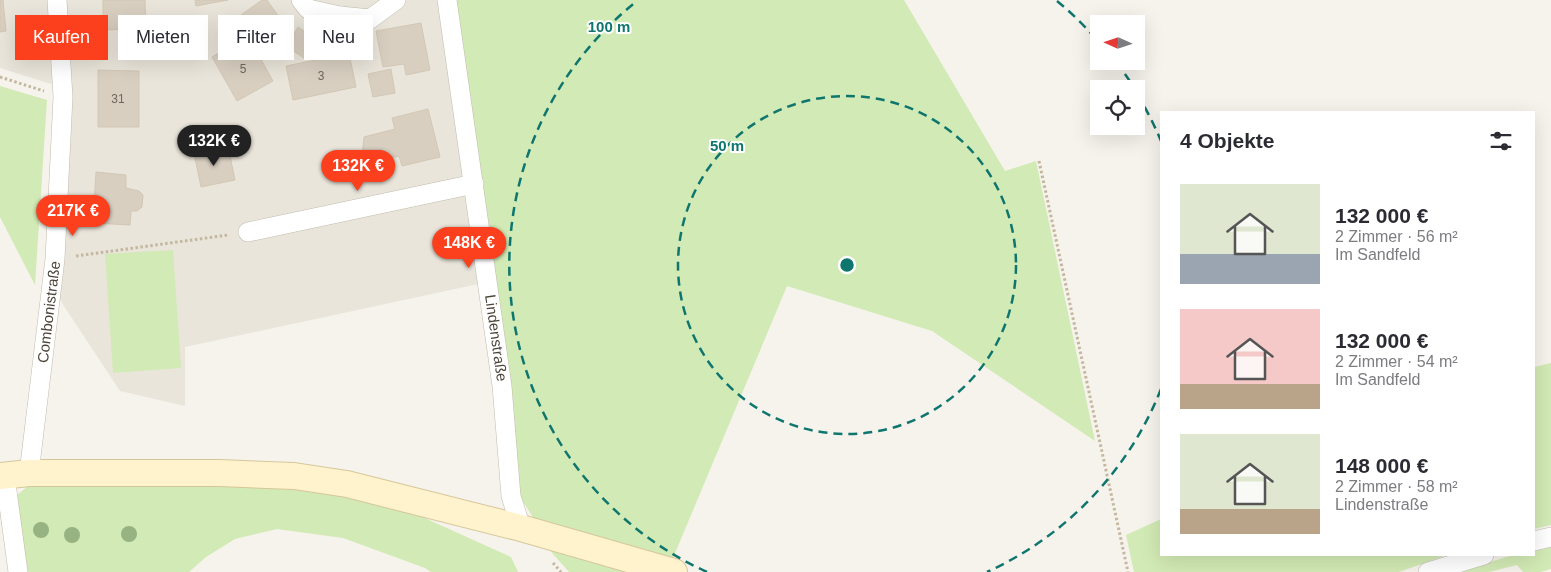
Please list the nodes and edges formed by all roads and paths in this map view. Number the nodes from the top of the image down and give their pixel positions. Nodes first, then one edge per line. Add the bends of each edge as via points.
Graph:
1 (57, 0) edge
2 (301, 0) edge
3 (396, 0) edge
4 (448, 0) edge
5 (0, 77) edge
6 (63, 97) junction
7 (1039, 161) dead end
8 (474, 184) junction
9 (248, 232) joint
10 (55, 259) junction
11 (11, 475) edge
12 (521, 528) junction
13 (1551, 537) edge
14 (1535, 541) edge
15 (1481, 556) edge
16 (18, 572) edge
17 (674, 572) edge
18 (1128, 572) edge
19 (1428, 572) edge

1 - 6 street, Combonistraße
2 - 3 street via 308,9 370,19
4 - 8 street, Lindenstraße
5 - 6 path
6 - 10 street, Combonistraße
7 - 18 path
8 - 9 street
8 - 12 street, Lindenstraße via 502,386 510,496
9 - 10 path
10 - 11 street, Combonistraße
11 - 12 main road via 220,473 294,476 347,484
11 - 16 street, Combonistraße
12 - 17 main road
13 - 14 street
15 - 19 street

